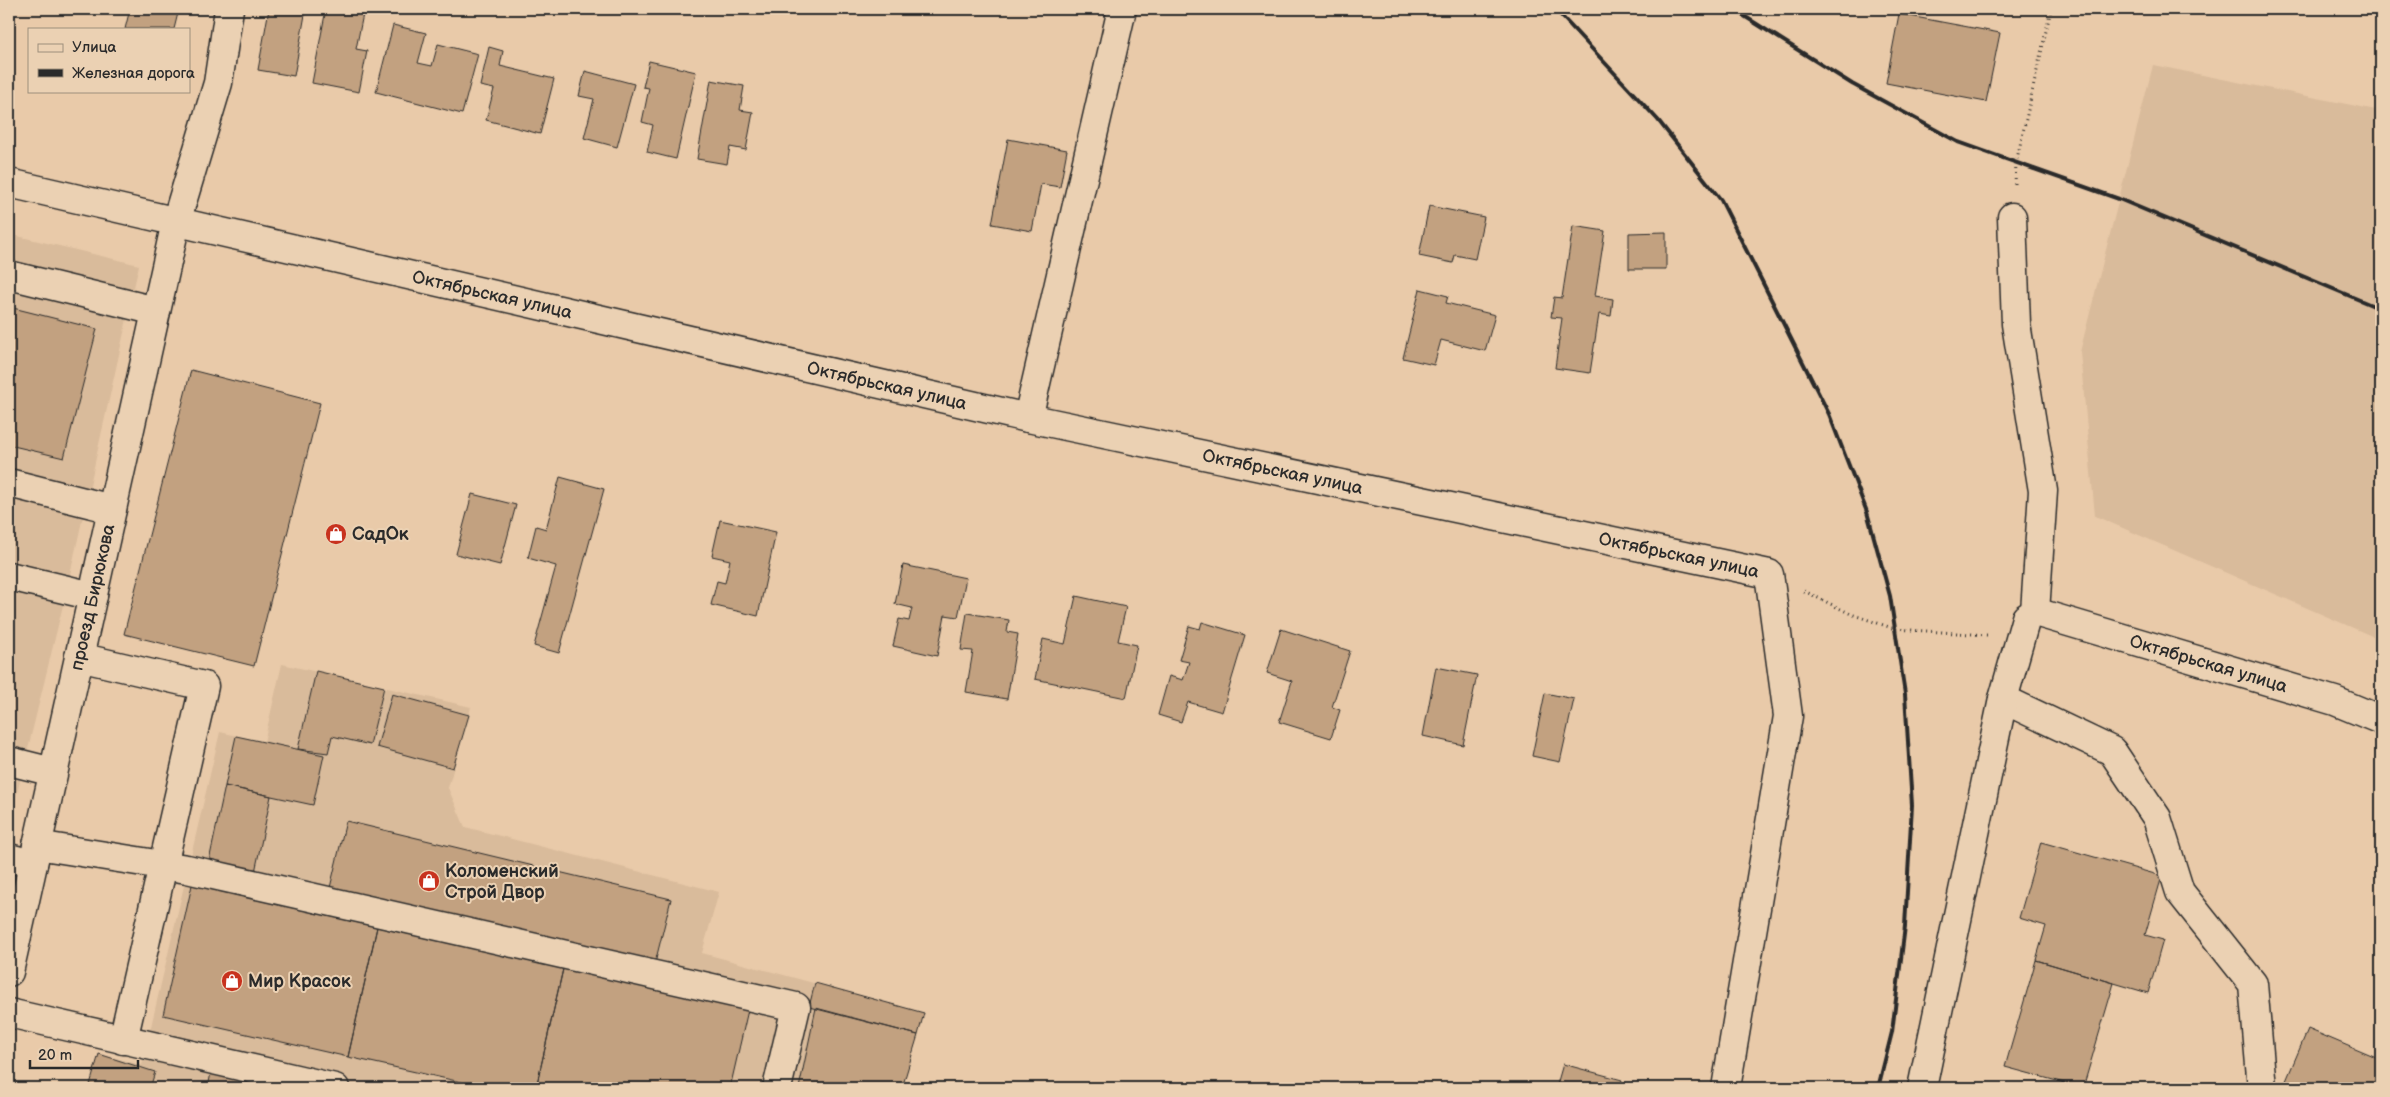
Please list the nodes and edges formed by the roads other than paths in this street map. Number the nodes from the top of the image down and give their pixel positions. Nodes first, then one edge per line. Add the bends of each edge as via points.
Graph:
1 (229, 9) edge
2 (1122, 9) edge
3 (9, 183) edge
4 (2012, 218) road end
5 (176, 222) junction
6 (9, 274) edge
7 (156, 311) junction
8 (1028, 418) junction
9 (9, 482) edge
10 (112, 509) junction
11 (9, 576) edge
12 (93, 596) junction
13 (2035, 612) junction
14 (79, 657) junction
15 (2003, 699) junction
16 (2381, 720) edge
17 (9, 761) edge
18 (53, 772) junction
19 (26, 856) edge
20 (164, 865) junction
21 (9, 972) edge
22 (9, 1013) edge
23 (123, 1040) junction
24 (334, 1088) edge
25 (777, 1088) edge
26 (1726, 1088) edge
27 (1922, 1088) edge
28 (2262, 1088) edge

1 - 5 street, проезд Бирюкова via 218,83
2 - 8 street
3 - 5 street, Октябрьская улица
4 - 13 street via 2016,324 2043,491
5 - 7 street, проезд Бирюкова
5 - 8 street, Октябрьская улица
6 - 7 street
7 - 10 street, проезд Бирюкова
8 - 26 street, Октябрьская улица via 1770,574 1788,716
9 - 10 street
10 - 12 street, проезд Бирюкова
11 - 12 street
12 - 14 street, проезд Бирюкова
13 - 15 street via 2026,618
13 - 16 street, Октябрьская улица via 2335,702
14 - 18 street, проезд Бирюкова
14 - 20 street via 204,686
15 - 27 street
15 - 28 street via 2112,751 2157,818 2180,892 2253,984
17 - 18 street
18 - 19 street, проезд Бирюкова
19 - 20 street
19 - 21 street, проезд Бирюкова
20 - 23 street
20 - 25 street via 796,1007
22 - 23 street
23 - 24 street

